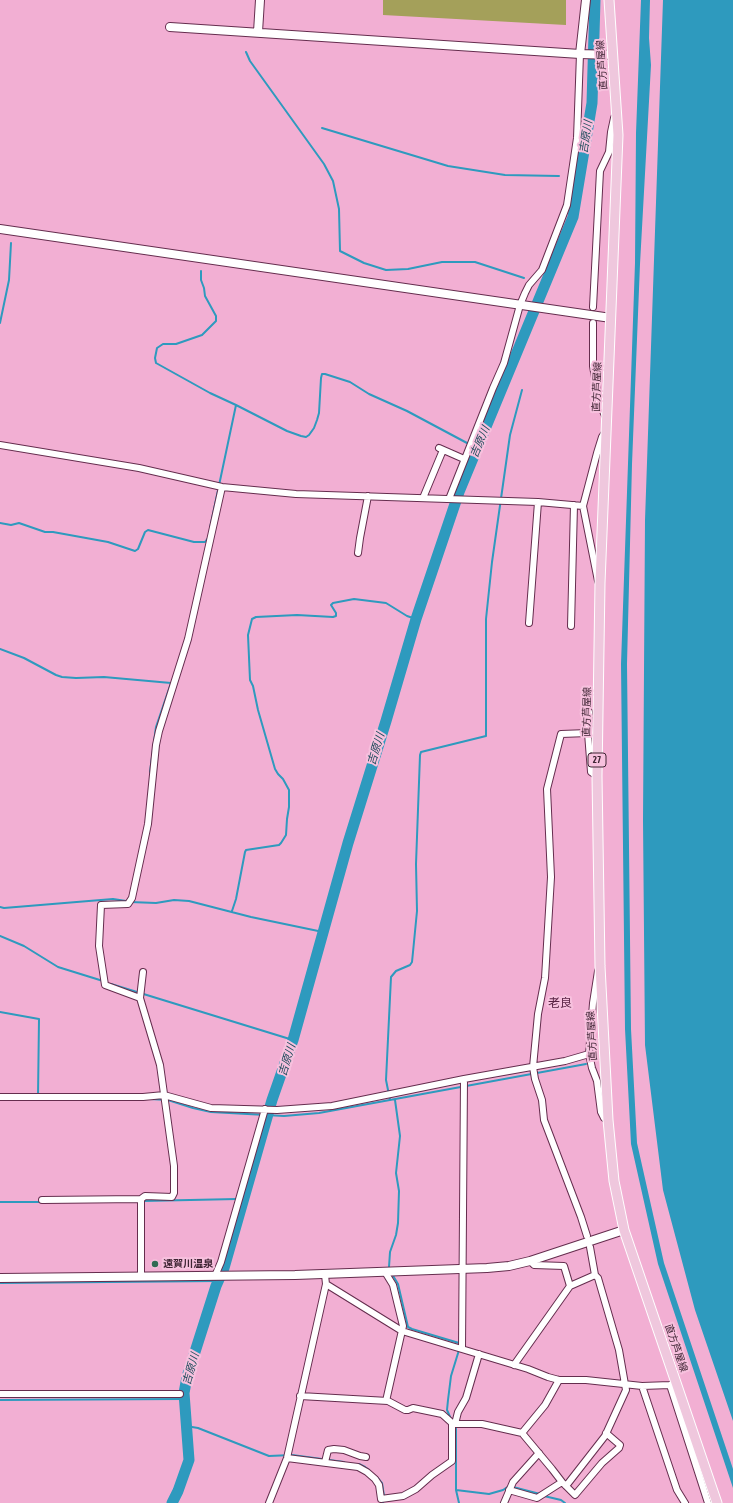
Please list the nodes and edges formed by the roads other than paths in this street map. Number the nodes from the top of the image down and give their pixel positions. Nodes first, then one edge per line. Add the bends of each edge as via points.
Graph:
1 (260, 0) edge
2 (586, 0) edge
3 (609, 0) edge
4 (170, 26) dead end
5 (258, 32) junction
6 (582, 54) junction
7 (613, 55) junction
8 (616, 110) junction
9 (0, 228) edge
10 (524, 305) junction
11 (593, 307) dead end
12 (611, 318) junction
13 (593, 323) dead end
14 (607, 419) junction
15 (606, 431) junction
16 (0, 445) edge
17 (464, 459) junction
18 (222, 487) junction
19 (368, 496) junction
20 (423, 498) junction
21 (449, 499) junction
22 (538, 502) junction
23 (574, 505) junction
24 (584, 506) junction
25 (358, 553) dead end
26 (600, 583) junction
27 (529, 623) dead end
28 (571, 626) dead end
29 (589, 712) dead end
30 (588, 733) junction
31 (597, 776) junction
32 (600, 966) junction
33 (143, 972) dead end
34 (140, 998) junction
35 (589, 1054) junction
36 (533, 1067) junction
37 (464, 1079) junction
38 (164, 1095) junction
39 (0, 1097) edge
40 (265, 1109) junction
41 (608, 1120) junction
42 (141, 1199) junction
43 (42, 1200) dead end
44 (624, 1230) junction
45 (587, 1236) dead end
46 (590, 1247) dead end
47 (530, 1261) junction
48 (462, 1269) junction
49 (384, 1272) junction
50 (324, 1275) junction
51 (595, 1275) junction
52 (215, 1276) junction
53 (141, 1277) junction
54 (0, 1278) edge
55 (326, 1284) junction
56 (570, 1286) junction
57 (402, 1331) junction
58 (462, 1350) junction
59 (479, 1354) junction
60 (514, 1365) junction
61 (559, 1380) junction
62 (673, 1383) junction
63 (625, 1384) junction
64 (642, 1386) junction
65 (0, 1394) edge
66 (180, 1394) dead end
67 (300, 1396) junction
68 (386, 1401) junction
69 (454, 1424) junction
70 (522, 1433) junction
71 (606, 1433) junction
72 (539, 1453) junction
73 (366, 1457) dead end
74 (287, 1458) junction
75 (325, 1462) junction
76 (564, 1484) junction
77 (509, 1490) junction
78 (269, 1503) edge
79 (504, 1503) edge
80 (685, 1503) edge
81 (708, 1503) edge
82 (717, 1503) edge

1 - 5 street
2 - 6 street
3 - 7 main road, 直方芦屋線 / 27
4 - 5 street
5 - 6 street
6 - 7 street
6 - 10 street via 577,138 567,205 542,270 529,285
7 - 8 main road, 直方芦屋線 / 27
8 - 11 street via 609,152 600,171
8 - 12 main road, 直方芦屋線 / 27 via 618,135
9 - 10 street
10 - 12 street
10 - 17 street via 504,362
12 - 14 main road, 直方芦屋線 / 27
13 - 14 street via 593,366 599,402
14 - 15 main road, 直方芦屋線 / 27
15 - 24 street via 597,453
15 - 26 main road, 直方芦屋線 / 27
16 - 18 street via 139,468
17 - 20 street via 441,449
17 - 21 street
18 - 19 street via 296,494
18 - 34 street via 188,639 159,731 148,824 132,898 128,904 101,906 99,946 105,985
19 - 20 street
19 - 25 street
20 - 21 street
21 - 22 street
22 - 23 street
22 - 27 street
23 - 24 street
23 - 28 street
24 - 26 street via 595,569
26 - 31 main road, 直方芦屋線 / 27
29 - 30 street
30 - 31 street via 591,772
30 - 36 street via 561,734 547,789 551,876 545,978 538,1014
31 - 32 main road, 直方芦屋線 / 27
32 - 35 street via 593,1003
32 - 41 main road, 直方芦屋線 / 27
33 - 34 street
34 - 38 street via 160,1065
35 - 36 street
35 - 41 street via 597,1082 601,1112
36 - 37 street
36 - 45 street via 542,1100 544,1120
37 - 40 street via 332,1106
37 - 48 street
38 - 39 street
38 - 40 street via 211,1108
38 - 42 street via 174,1166 174,1194 172,1197 145,1196
40 - 52 street
41 - 44 main road, 直方芦屋線 / 27 via 614,1181
42 - 43 street
42 - 53 street
44 - 47 street
44 - 62 main road, 直方芦屋線 / 27
46 - 51 street
47 - 48 street via 509,1266
47 - 56 street via 534,1265 564,1266
48 - 49 street
48 - 58 street
49 - 50 street
49 - 57 street via 393,1284
50 - 52 street
50 - 55 street
51 - 56 street
51 - 63 street via 619,1350
52 - 53 street
53 - 54 street
55 - 57 street
55 - 67 street
56 - 60 street
57 - 58 street
57 - 68 street
58 - 59 street
59 - 60 street
59 - 69 street via 466,1398
60 - 61 street
61 - 63 street
61 - 70 street via 545,1405
62 - 64 street
62 - 81 street
62 - 82 main road, 直方芦屋線 / 27
63 - 64 street
63 - 71 street via 626,1390
64 - 80 street via 677,1490
65 - 66 street
67 - 68 street
67 - 74 street
68 - 69 street via 404,1410 413,1408 442,1414
69 - 70 street via 482,1424
69 - 75 street via 452,1462 403,1496 382,1499 379,1485 367,1472 358,1467
70 - 72 street
71 - 76 street
71 - 76 street via 620,1445 619,1448 602,1463 575,1495
72 - 76 street
72 - 77 street
73 - 75 street via 334,1449 328,1450
74 - 75 street
74 - 78 street
76 - 77 street via 537,1498
77 - 79 street

